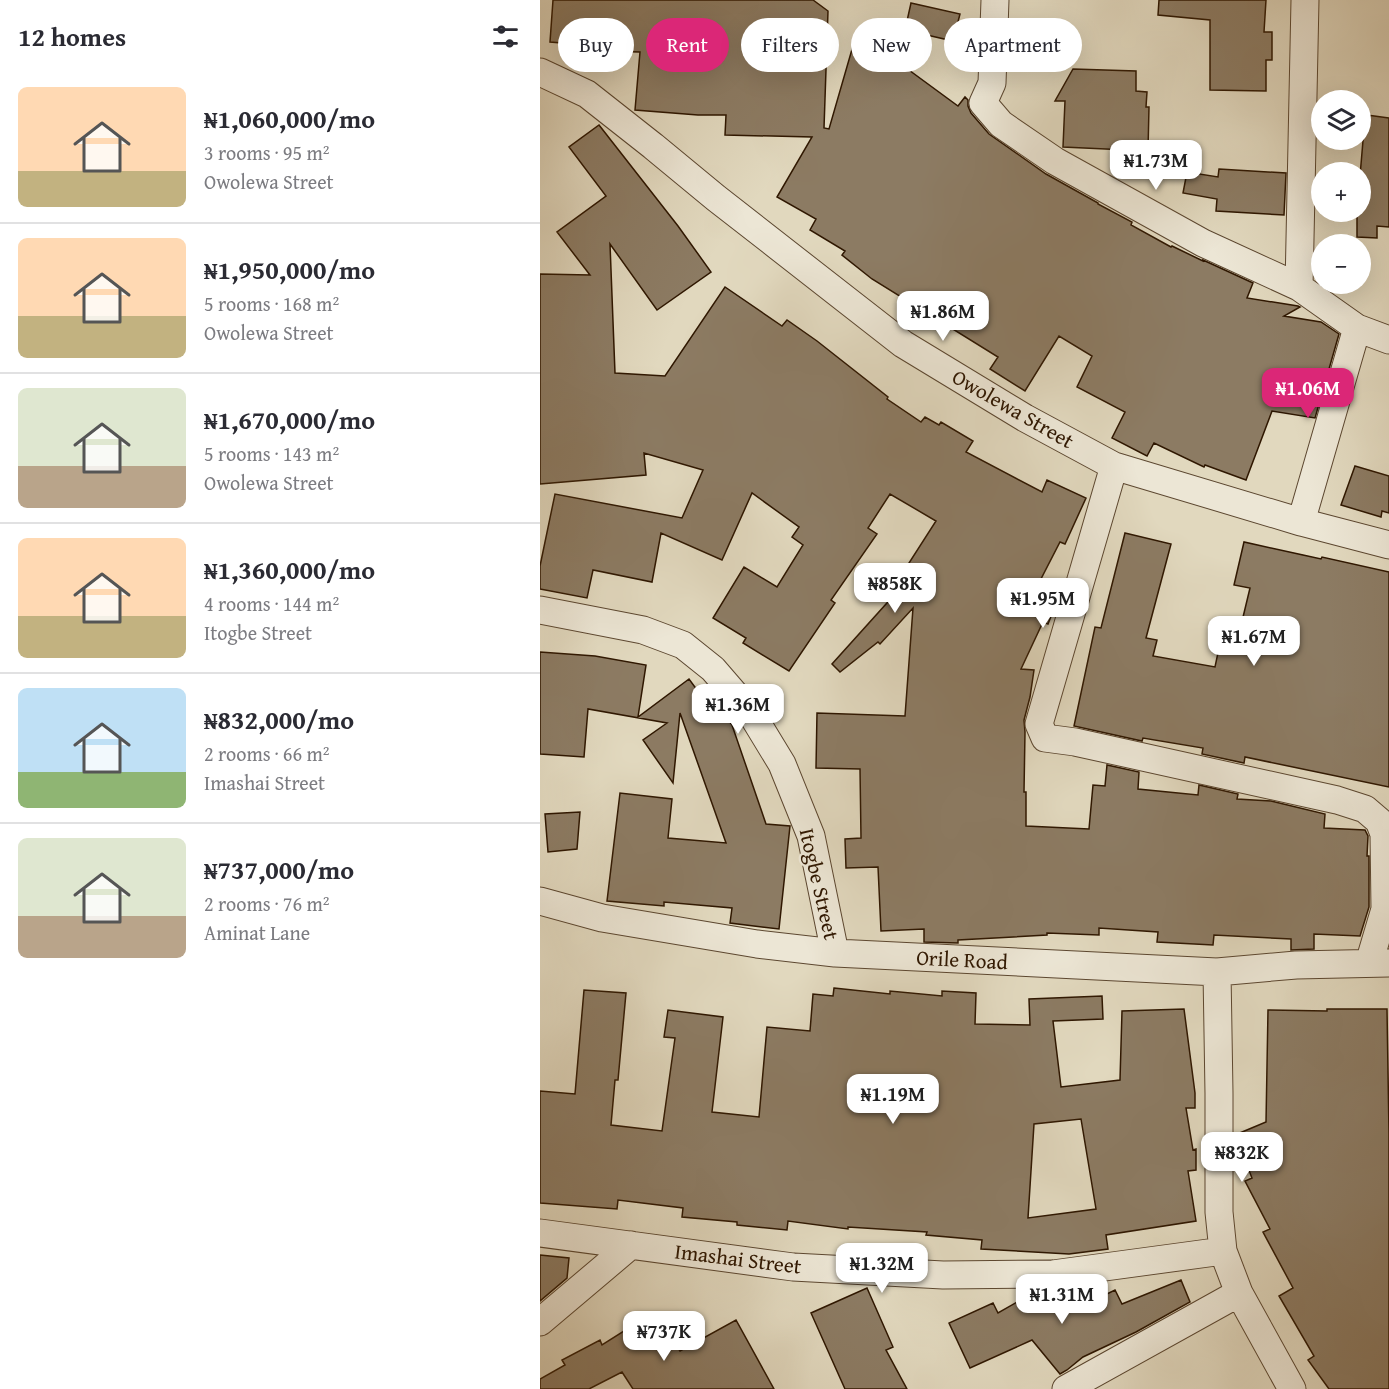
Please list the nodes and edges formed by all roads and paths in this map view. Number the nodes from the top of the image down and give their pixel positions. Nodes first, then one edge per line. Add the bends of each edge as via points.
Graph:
1 (995, 0) edge
2 (1305, 0) edge
3 (540, 72) edge
4 (1299, 287) junction
5 (1358, 328) junction
6 (1389, 340) edge
7 (1114, 466) junction
8 (1301, 522) junction
9 (1389, 545) edge
10 (540, 610) edge
11 (540, 901) edge
12 (835, 953) junction
13 (1379, 963) edge
14 (1217, 972) junction
15 (540, 1233) edge
16 (631, 1245) junction
17 (1223, 1251) junction
18 (1239, 1293) junction
19 (540, 1322) edge
20 (1066, 1389) edge
21 (1292, 1389) edge

1 - 4 street via 992,83 983,103 1001,124 1055,161 1203,243
2 - 4 street
3 - 7 street, Owolewa Street via 587,94 903,344
4 - 5 street
5 - 6 street
5 - 8 street
7 - 8 street, Owolewa Street
7 - 13 street via 1039,724 1045,738 1337,800 1365,810 1379,820 1384,834 1385,909
8 - 9 street, Owolewa Street
10 - 12 street, Itogbe Street via 643,630 683,645 713,669 751,713 782,764 811,836
11 - 12 street, Orile Road via 602,918
12 - 14 street, Orile Road
13 - 14 street, Orile Road
14 - 17 street via 1219,1212
15 - 16 street, Imashai Street
16 - 17 street, Imashai Street via 793,1267 943,1275 1053,1275
16 - 19 street
17 - 18 street
18 - 20 street
18 - 21 street

